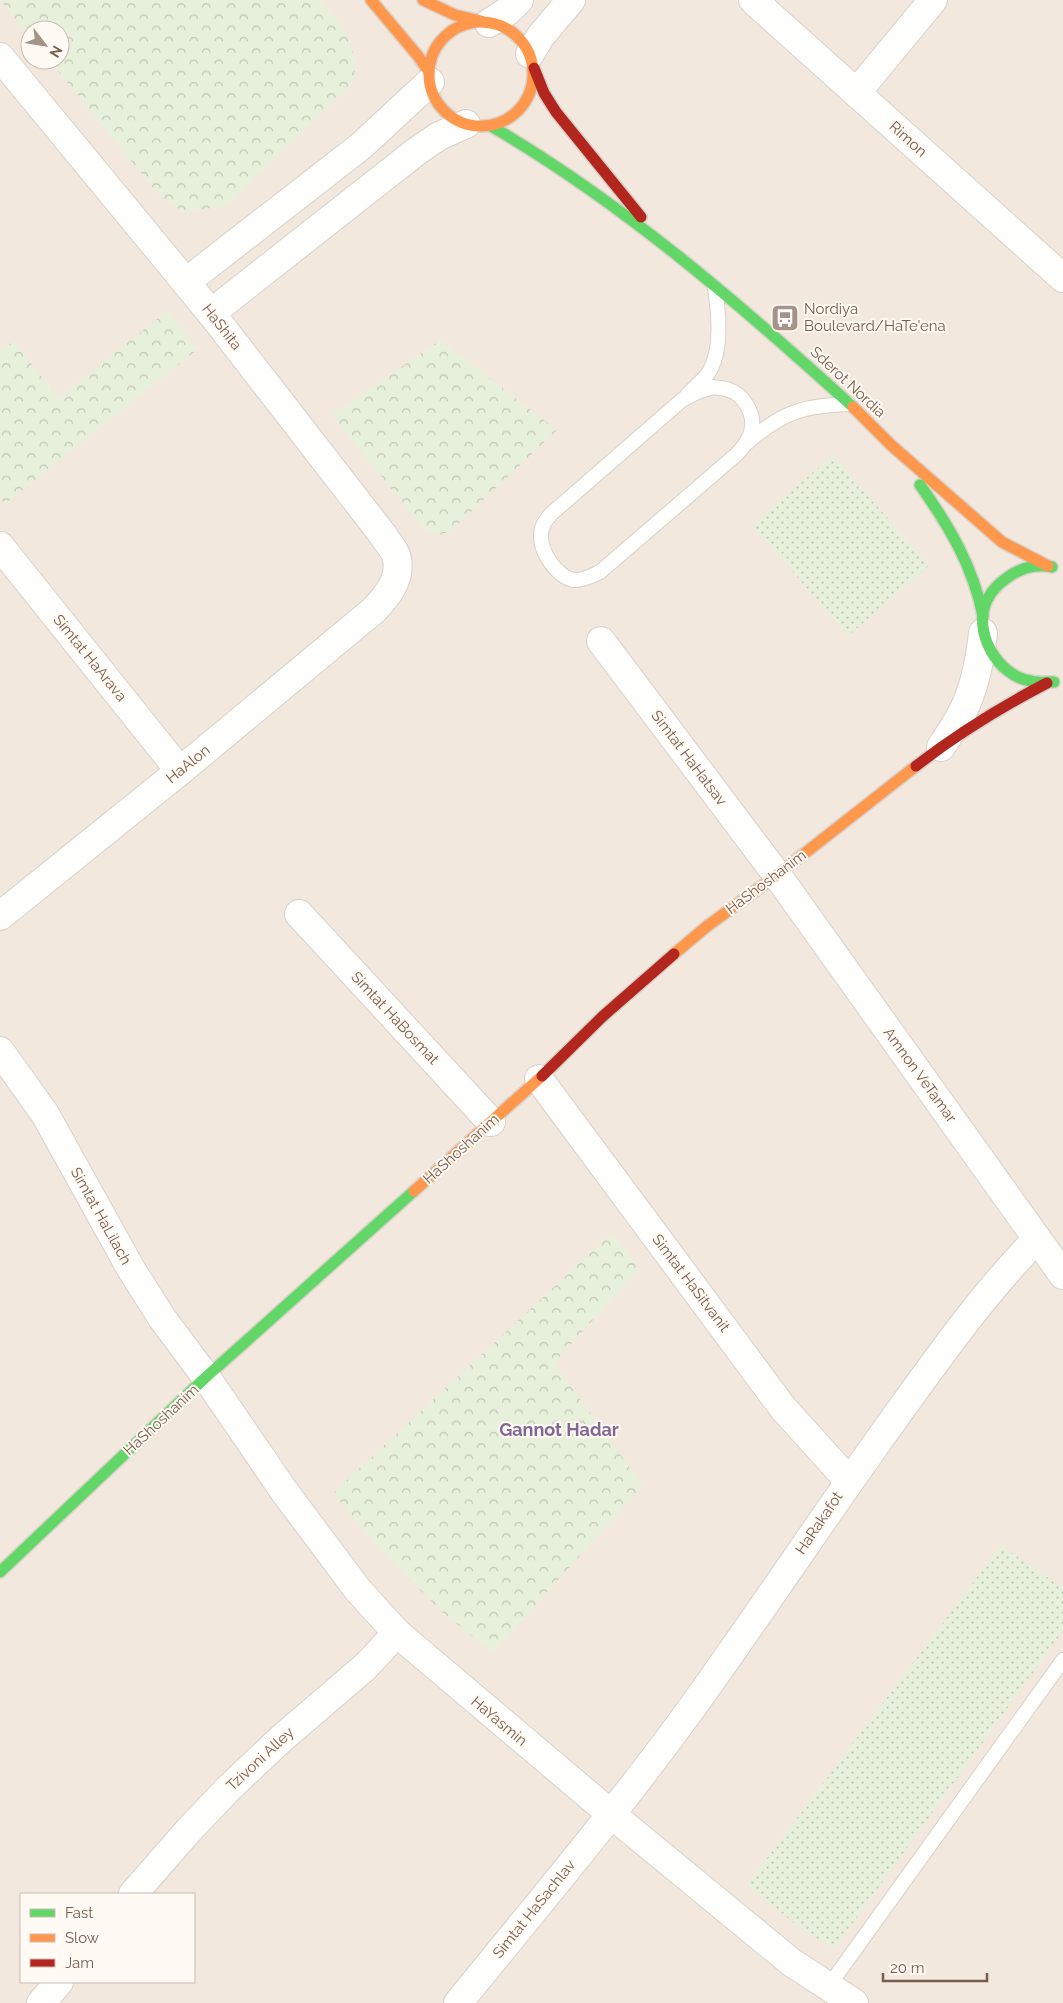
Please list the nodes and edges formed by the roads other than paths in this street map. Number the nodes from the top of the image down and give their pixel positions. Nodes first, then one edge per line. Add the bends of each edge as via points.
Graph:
1 (371, 0) edge
2 (423, 0) edge
3 (519, 0) edge
4 (571, 0) edge
5 (753, 0) edge
6 (933, 0) edge
7 (485, 22) junction
8 (0, 57) edge
9 (532, 61) junction
10 (429, 77) junction
11 (857, 92) junction
12 (479, 125) junction
13 (666, 247) junction
14 (1063, 278) edge
15 (186, 282) junction
16 (715, 288) junction
17 (211, 313) junction
18 (682, 400) junction
19 (851, 404) junction
20 (747, 443) junction
21 (891, 445) junction
22 (0, 546) edge
23 (1048, 566) junction
24 (1063, 570) edge
25 (374, 610) joint
26 (983, 625) junction
27 (601, 641) dead end
28 (1057, 681) edge
29 (942, 747) junction
30 (180, 771) junction
31 (777, 876) junction
32 (299, 914) dead end
33 (0, 916) edge
34 (0, 1051) edge
35 (539, 1079) junction
36 (490, 1122) junction
37 (1037, 1239) junction
38 (1061, 1268) edge
39 (206, 1377) junction
40 (849, 1481) junction
41 (0, 1572) edge
42 (396, 1633) junction
43 (1063, 1660) edge
44 (611, 1814) junction
45 (134, 1893) edge
46 (58, 1983) edge
47 (844, 1998) edge
48 (41, 2003) edge
49 (458, 2003) edge

1 - 10 street via 418,56
2 - 7 street via 455,15
3 - 7 street via 508,11
4 - 9 street via 540,37
5 - 11 street, Rimon
6 - 11 street
7 - 9 street via 511,31 522,41
7 - 10 street via 465,24 450,32 432,57
8 - 15 street, HaShita
9 - 12 street via 533,83 529,98 520,110 507,120
9 - 13 street, Sderot Nordia via 556,112
10 - 12 street via 436,101 445,113 459,122
10 - 15 street via 361,146
11 - 14 street, Rimon
12 - 13 street, Sderot Nordia via 542,156
12 - 17 street via 438,136 417,150
13 - 16 street, Sderot Nordia
15 - 17 street, HaShita
16 - 18 lane via 719,315 714,357 708,374
16 - 19 street, Sderot Nordia via 794,352
17 - 25 street, HaShita via 383,535 397,558 396,577 390,593
18 - 20 lane via 713,387 730,390 742,397 750,412 752,427
18 - 20 lane via 544,522 540,535 543,546 548,559 560,573 574,580 600,572
19 - 20 lane via 795,410 769,424
19 - 21 street, Sderot Nordia
21 - 23 street, Sderot Nordia via 1002,542
21 - 26 street, Sderot Nordia via 936,507 965,555 978,590
22 - 30 street, Simtat HaArava
23 - 24 street
23 - 26 street via 1030,567 1013,573 999,584 988,599
25 - 30 street, HaAlon
26 - 28 street, Sderot Nordia via 989,650 1012,676 1029,682
26 - 29 street, HaShoshanim via 979,666 972,691
27 - 31 street, Simtat HaHatsav
28 - 29 street, HaShoshanim via 1009,702
29 - 31 street, HaShoshanim
30 - 33 street, HaAlon
31 - 35 street, HaShoshanim via 706,927 602,1018
31 - 37 street, Amnon VeTamar
32 - 36 street, Simtat HaBosmat
34 - 39 street, Simtat HaLilach via 38,1104 131,1269
35 - 36 street, HaShoshanim
35 - 40 street, Simtat HaSitvanit via 783,1408
36 - 39 street, HaShoshanim
37 - 38 street, Amnon VeTamar
37 - 40 street, HaRakafot via 973,1310
39 - 41 street, HaShoshanim
39 - 42 street, HaYasmin via 284,1492 358,1590
40 - 44 street, HaRakafot via 710,1683
42 - 44 street, HaYasmin
42 - 45 street, Tzivoni Alley via 365,1667 227,1790
43 - 47 lane
44 - 47 street, HaYasmin via 784,1957
44 - 49 street, Simtat HaSachlav
46 - 48 street

